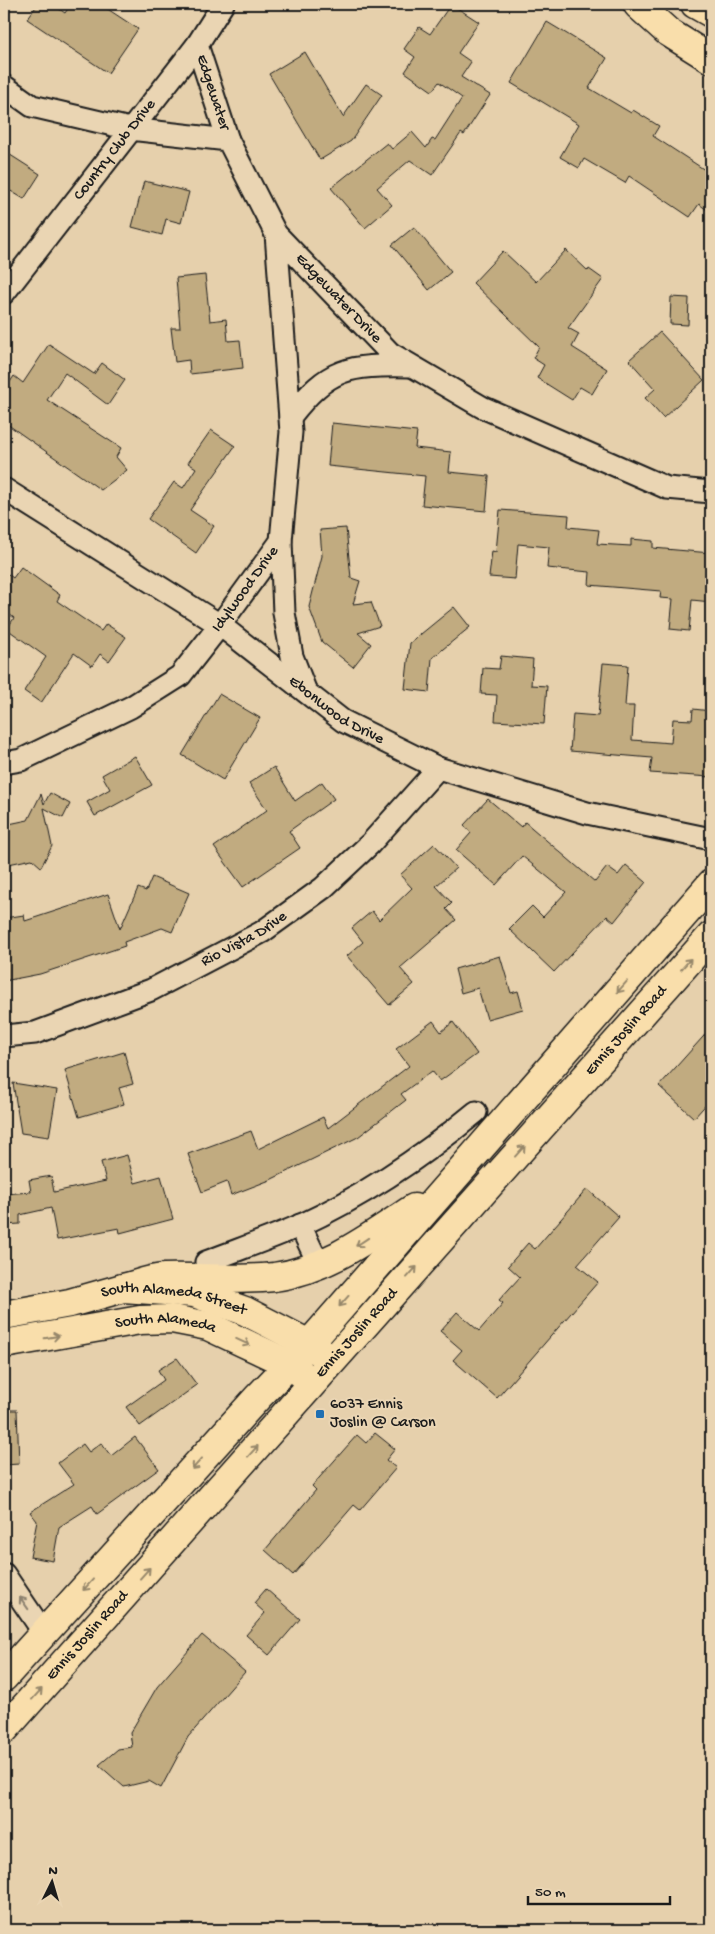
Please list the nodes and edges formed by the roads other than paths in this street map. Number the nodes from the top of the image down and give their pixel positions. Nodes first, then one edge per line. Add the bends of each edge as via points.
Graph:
1 (223, 4) edge
2 (636, 4) edge
3 (695, 4) edge
4 (711, 13) edge
5 (197, 45) junction
6 (711, 47) edge
7 (711, 59) edge
8 (4, 86) edge
9 (130, 129) junction
10 (228, 140) junction
11 (276, 234) junction
12 (4, 293) edge
13 (412, 366) junction
14 (290, 417) junction
15 (4, 489) edge
16 (711, 492) edge
17 (281, 541) junction
18 (220, 625) junction
19 (306, 692) junction
20 (4, 763) edge
21 (438, 768) junction
22 (711, 839) edge
23 (711, 884) edge
24 (711, 936) edge
25 (4, 1036) edge
26 (476, 1112) dead end
27 (446, 1186) junction
28 (300, 1226) junction
29 (206, 1262) dead end
30 (319, 1265) junction
31 (123, 1288) junction
32 (4, 1315) edge
33 (4, 1344) edge
34 (309, 1344) junction
35 (333, 1361) junction
36 (290, 1364) junction
37 (314, 1384) junction
38 (4, 1574) edge
39 (44, 1633) junction
40 (4, 1677) edge
41 (4, 1730) edge

1 - 5 street, Country Club Drive
2 - 6 main road
2 - 7 main road via 668,32
3 - 4 main road
5 - 9 street, Country Club Drive
5 - 10 street, Edgewater
8 - 9 street via 32,106
9 - 10 street
9 - 12 street, Country Club Drive
10 - 11 street, Edgewater Drive
11 - 13 street, Edgewater Drive via 390,353
11 - 14 street, Idylwood Drive
13 - 14 street via 369,365 330,376 309,392
13 - 16 street, Edgewater Drive via 482,406 667,488
14 - 17 street, Idylwood Drive
15 - 18 street, Ebonwood Drive
17 - 18 street, Idylwood Drive
17 - 19 street via 284,613 292,656
18 - 19 street, Ebonwood Drive
18 - 20 street, Idylwood Drive via 180,676 131,708 21,760
19 - 21 street, Ebonwood Drive via 343,721
21 - 22 street, Ebonwood Drive via 587,813
21 - 25 street, Rio Vista Drive via 370,844 323,888 262,932 151,990 35,1033
23 -> 27 main road, Ennis Joslin Road
35 -> 24 main road, Ennis Joslin Road
26 - 28 street via 444,1139
27 -> 30 main road via 352,1249
27 -> 34 main road, Ennis Joslin Road
28 - 29 street
28 - 30 street
30 - 31 main road via 276,1276 213,1280 162,1278
31 - 32 main road, South Alameda Street via 70,1303
31 - 34 main road, South Alameda Street via 194,1293 245,1311
33 -> 36 main road, South Alameda via 140,1320 172,1319 208,1326
34 - 35 main road, South Alameda Street
34 - 36 main road, Ennis Joslin Road
35 - 37 main road, Ennis Joslin Road
36 - 37 main road, South Alameda
36 -> 39 main road, Ennis Joslin Road
41 -> 37 main road, Ennis Joslin Road
39 -> 38 street
39 - 40 main road, Ennis Joslin Road

